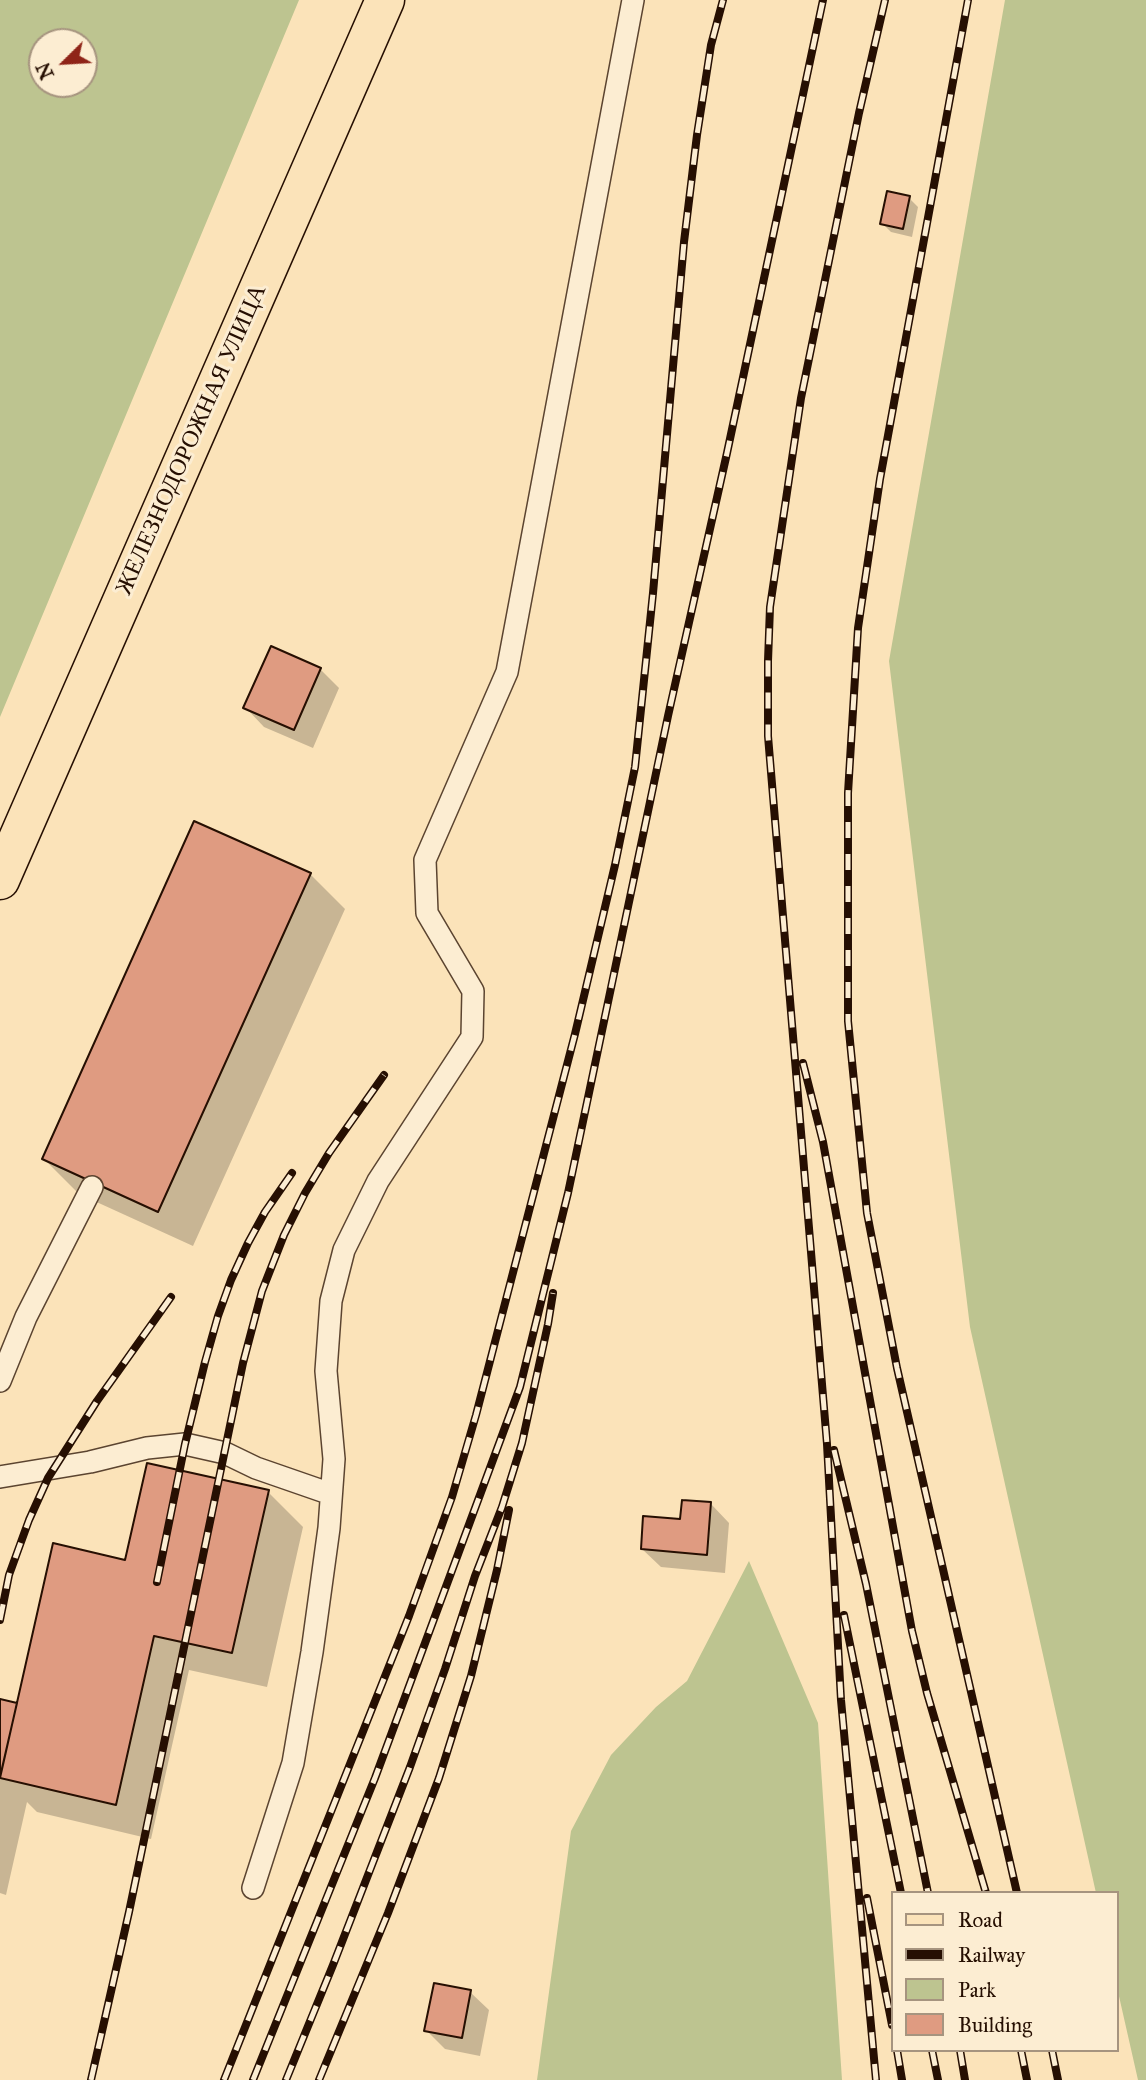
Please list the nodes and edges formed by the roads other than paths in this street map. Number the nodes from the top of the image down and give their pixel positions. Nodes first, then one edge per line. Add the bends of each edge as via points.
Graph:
1 (385, 0) edge
2 (633, 0) edge
3 (0, 880) edge
4 (92, 1187) dead end
5 (0, 1381) edge
6 (0, 1477) edge
7 (331, 1494) junction
8 (253, 1888) dead end

1 - 3 main road, ЖЕЛЕЗНОДОРОЖНАЯ УЛИЦА
2 - 7 lane via 507,672 425,860 427,913 473,991 472,1037 378,1181 344,1250 331,1301 326,1371 334,1459
4 - 5 lane via 26,1317
6 - 7 lane via 185,1444 225,1453
7 - 8 lane via 293,1763

